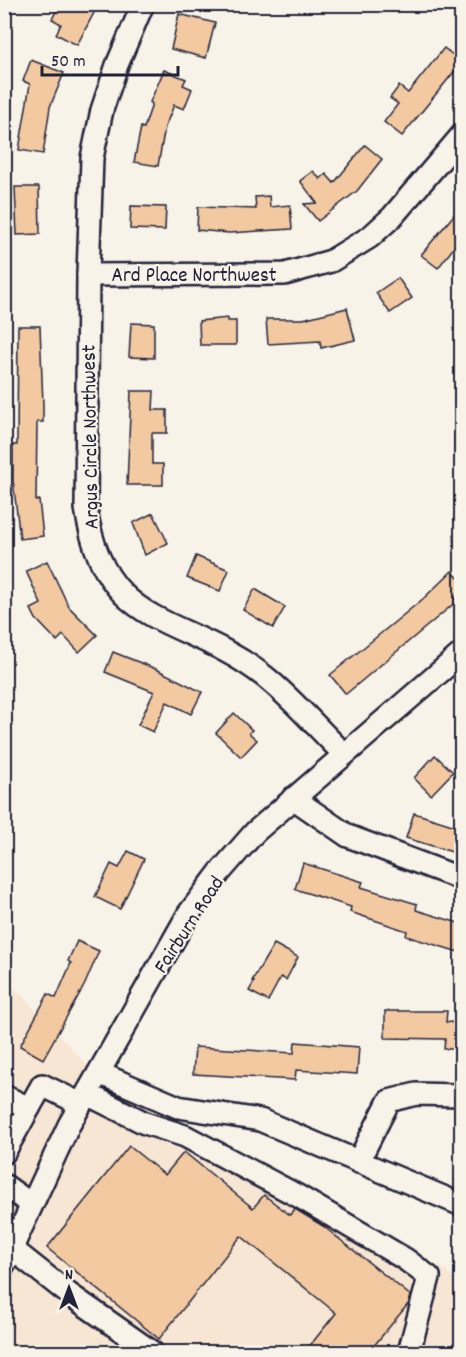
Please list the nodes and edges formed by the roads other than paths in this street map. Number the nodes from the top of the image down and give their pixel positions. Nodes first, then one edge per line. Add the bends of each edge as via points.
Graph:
1 (143, 4) edge
2 (462, 135) edge
3 (88, 275) junction
4 (462, 653) edge
5 (343, 753) junction
6 (293, 798) junction
7 (462, 879) edge
8 (99, 1073) junction
9 (4, 1096) edge
10 (462, 1098) edge
11 (84, 1099) junction
12 (29, 1108) junction
13 (4, 1153) edge
14 (358, 1162) junction
15 (4, 1185) edge
16 (31, 1204) junction
17 (462, 1205) edge
18 (7, 1253) edge
19 (152, 1353) edge
20 (409, 1353) edge

1 - 3 street, Argus Circle Northwest via 117,65 92,158
2 - 3 street, Ard Place Northwest via 392,217 370,237 331,261 285,274
3 - 5 street, Argus Circle Northwest via 86,508 90,539 100,564 119,591 143,612 221,648 265,677
4 - 5 street, Fairburn Road
5 - 6 street, Fairburn Road
6 - 7 street via 348,836
6 - 8 street, Fairburn Road via 255,832 189,914
8 - 11 street, Fairburn Road
8 - 14 street via 178,1107 260,1120
9 - 12 street
10 - 14 street via 416,1094 389,1101
11 - 12 street via 42,1085
11 - 16 street, Fairburn Road
11 - 20 street via 185,1136 395,1253 429,1277
12 - 13 street
14 - 17 street
15 - 16 street
16 - 18 street, Fairburn Road
18 - 19 street

